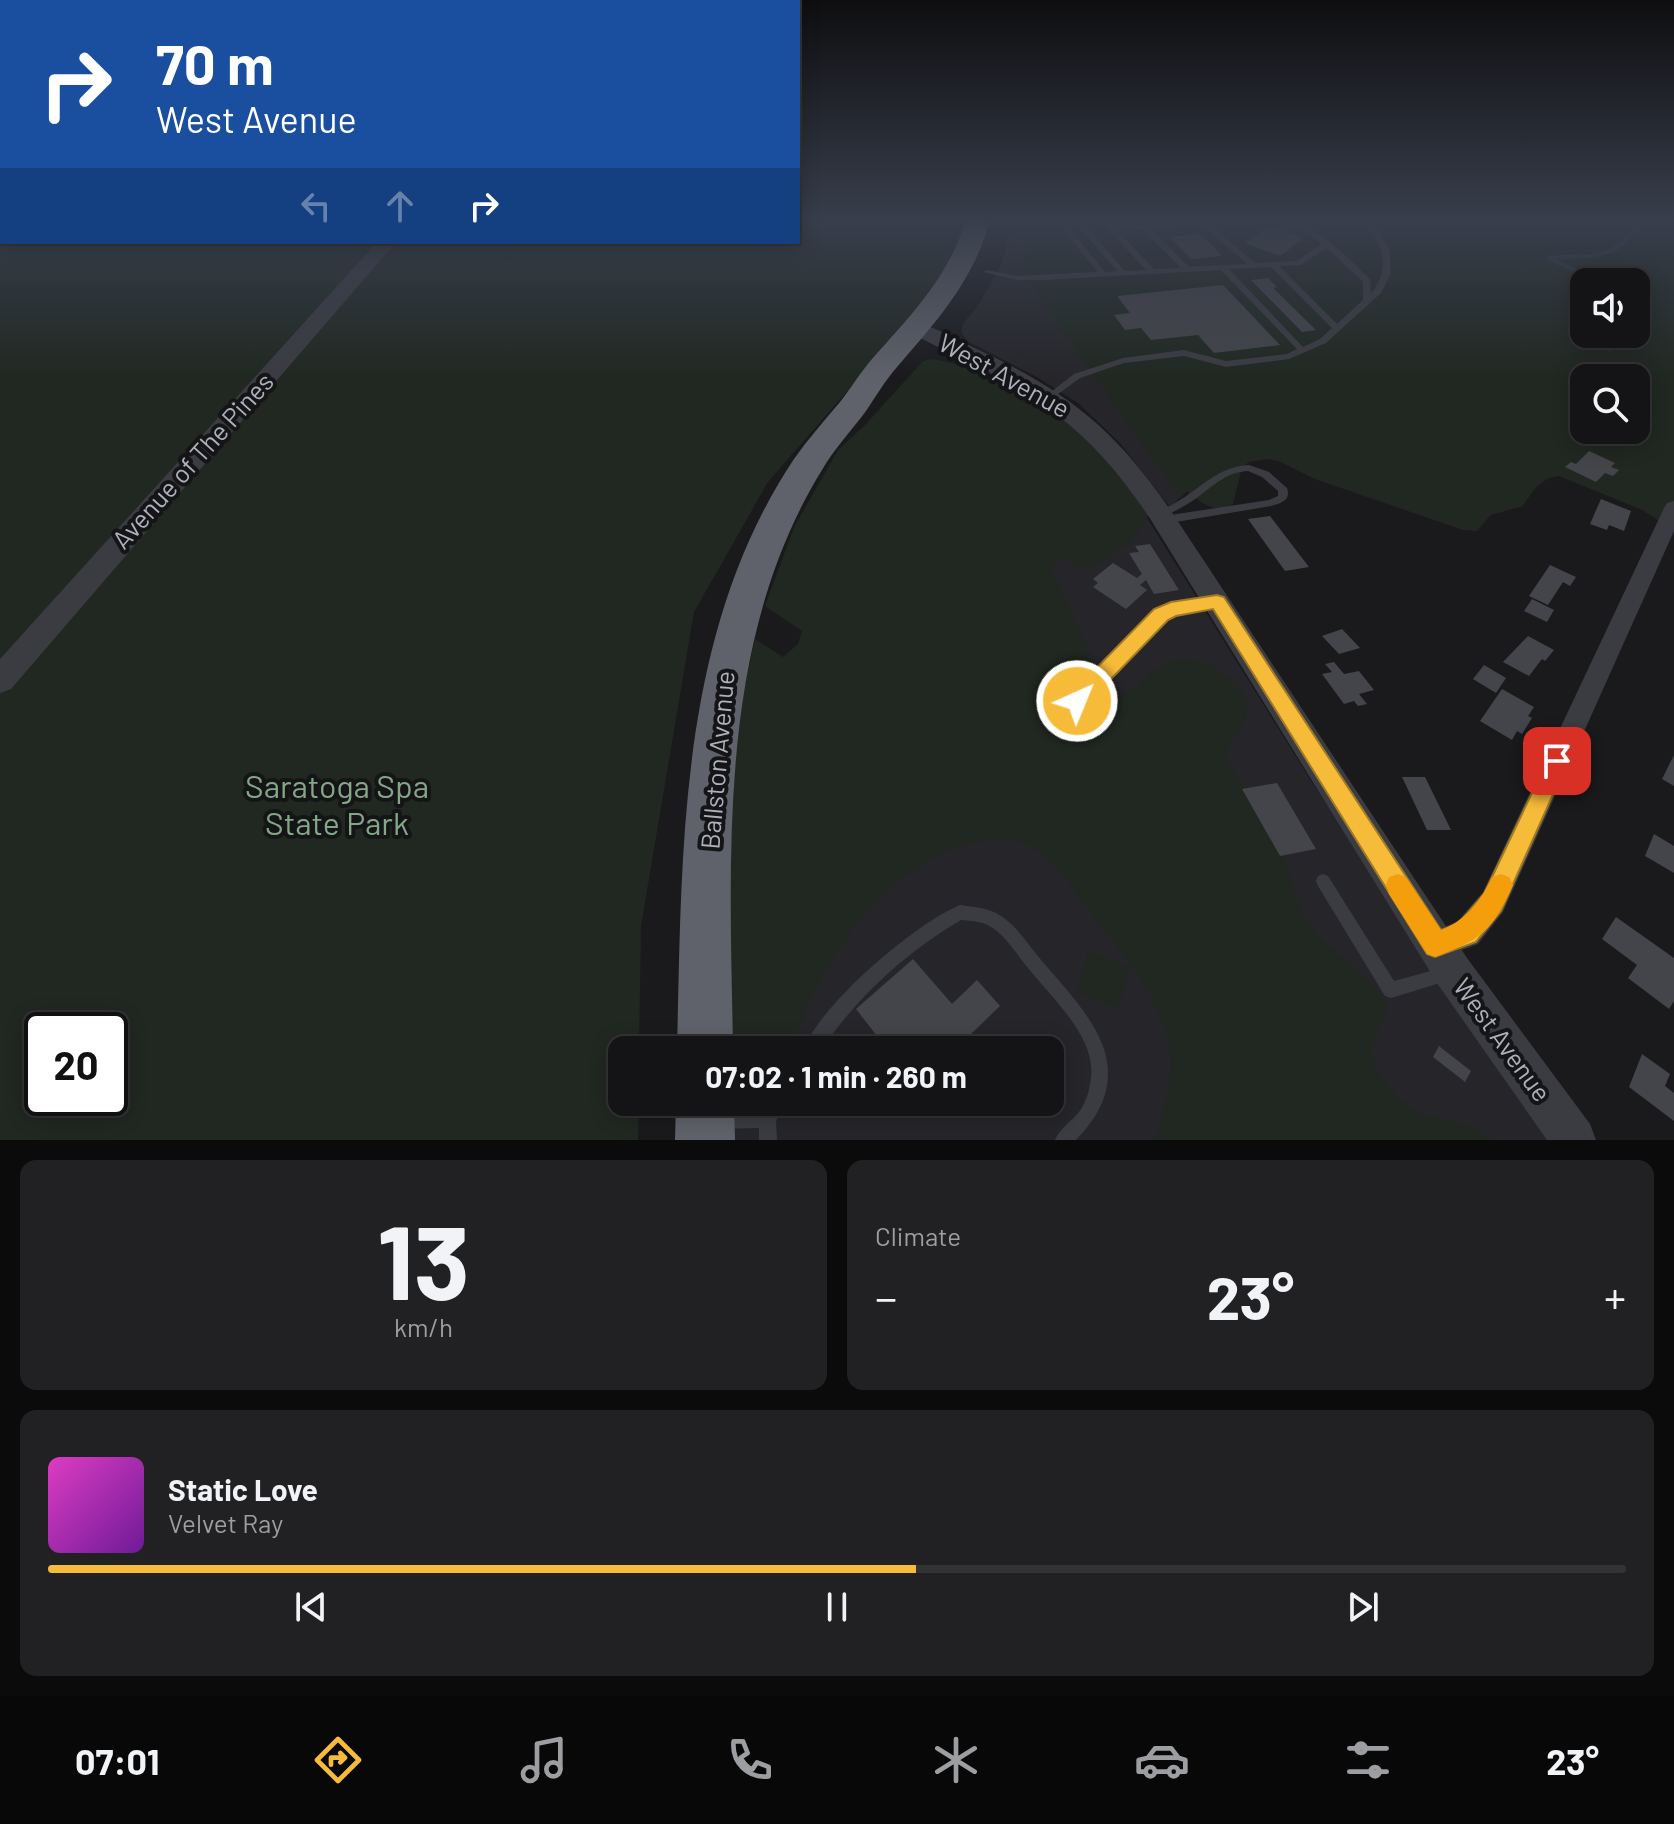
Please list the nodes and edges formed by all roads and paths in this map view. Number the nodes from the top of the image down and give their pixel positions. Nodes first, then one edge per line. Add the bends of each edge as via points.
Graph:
1 (359, 273) edge
2 (957, 273) edge
3 (986, 273) edge
4 (993, 273) edge
5 (1119, 273) edge
6 (1229, 273) edge
7 (1281, 273) edge
8 (1359, 273) edge
9 (1387, 273) edge
10 (1103, 274) joint
11 (1367, 301) junction
12 (1337, 328) junction
13 (926, 334) junction
14 (1302, 350) junction
15 (1050, 397) junction
16 (1674, 508) edge
17 (1162, 517) junction
18 (1217, 602) junction
19 (0, 680) edge
20 (1077, 701) dead end
21 (1323, 881) dead end
22 (1435, 945) junction
23 (1453, 972) junction
24 (705, 1036) edge
25 (821, 1036) edge
26 (769, 1116) edge
27 (767, 1119) junction
28 (705, 1121) edge
29 (768, 1140) edge
30 (1064, 1140) edge
31 (1574, 1140) edge

1 - 19 street, Avenue of The Pines
2 - 13 highway, Ballston Avenue
3 - 13 highway, Ballston Avenue via 956,318
4 - 10 lane via 1017,278
5 - 10 lane
6 - 14 lane
7 - 12 lane
8 - 11 lane via 1367,281
9 - 11 lane
11 - 12 lane
12 - 14 lane
13 - 15 street, West Avenue
13 - 24 highway, Ballston Avenue via 869,381 800,476 755,573 730,644 709,813
14 - 15 lane via 1226,364 1184,353 1123,361 1077,376
15 - 17 street, West Avenue via 1113,450
16 - 22 street via 1493,902 1467,933
17 - 17 lane via 1228,470 1253,467 1283,490 1283,498 1271,503
17 - 18 street, West Avenue
18 - 20 lane via 1161,615
18 - 22 street, West Avenue
21 - 23 lane via 1391,990
22 - 23 street, West Avenue
23 - 31 street, West Avenue
25 - 30 lane via 851,996 931,929 960,912 994,919 1084,1021 1098,1055 1098,1092 1083,1123
26 - 27 lane
27 - 28 lane
27 - 29 lane

